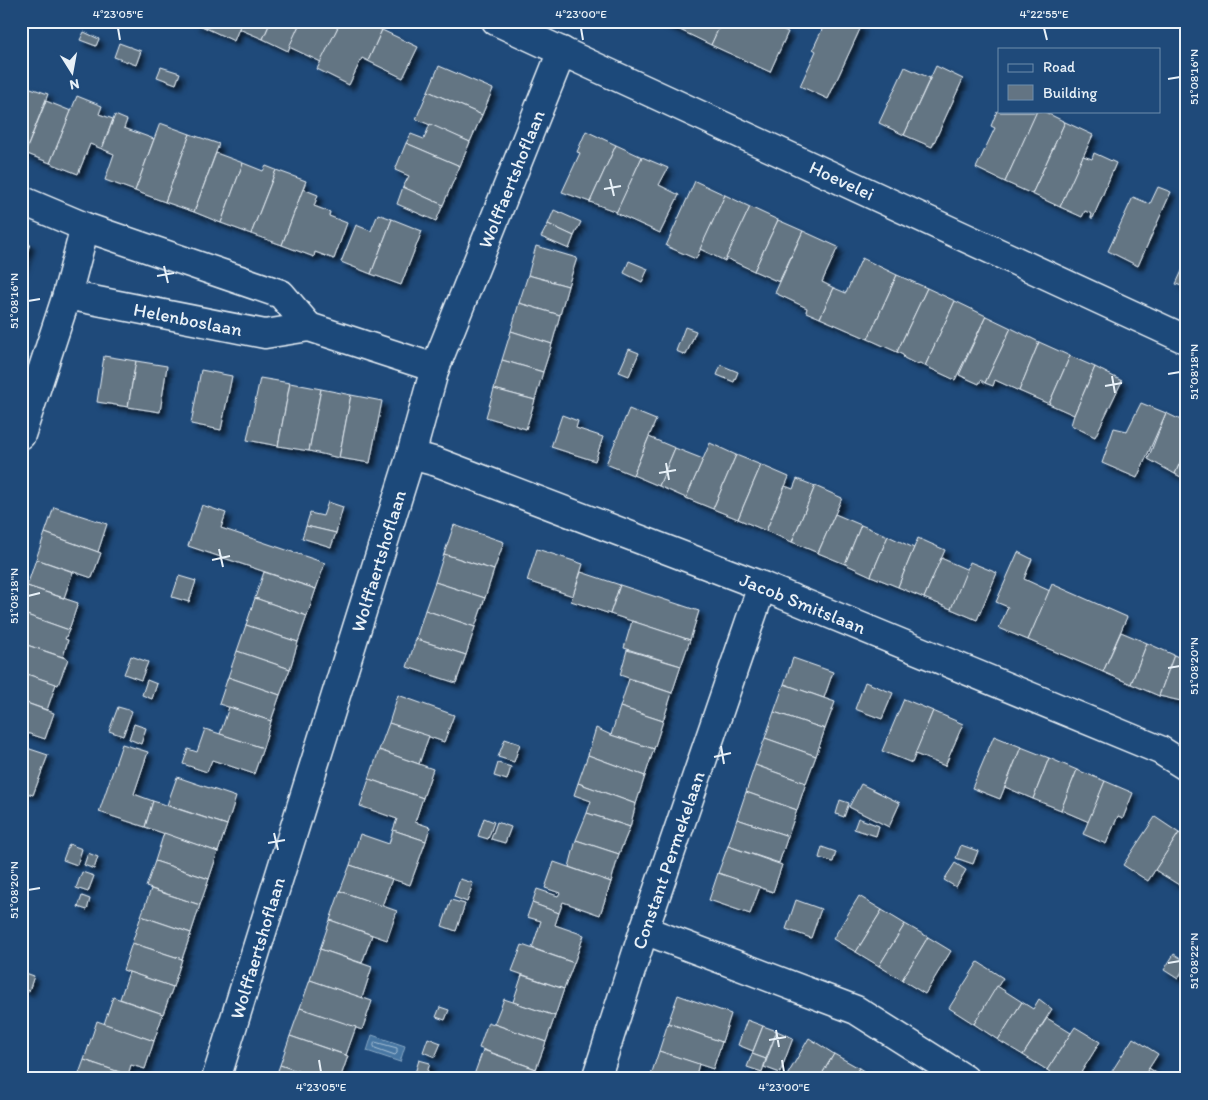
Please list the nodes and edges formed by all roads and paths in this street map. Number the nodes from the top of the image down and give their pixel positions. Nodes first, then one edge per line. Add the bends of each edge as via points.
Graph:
1 (496, 21) edge
2 (562, 51) junction
3 (21, 200) edge
4 (85, 226) junction
5 (67, 295) junction
6 (310, 327) junction
7 (1187, 340) edge
8 (435, 368) junction
9 (21, 435) edge
10 (412, 455) junction
11 (762, 586) junction
12 (1187, 767) edge
13 (644, 930) junction
14 (216, 1079) edge
15 (596, 1079) edge
16 (965, 1079) edge

1 - 2 street, Hoevelei
2 - 7 street, Hoevelei
2 - 8 street, Wolffaertshoflaan
3 - 4 street
4 - 5 street
4 - 6 street via 281,294
5 - 6 street, Helenboslaan via 265,334
5 - 9 street
6 - 8 street, Helenboslaan
8 - 10 street, Wolffaertshoflaan
10 - 11 street, Jacob Smitslaan
10 - 14 street, Wolffaertshoflaan
11 - 12 street, Jacob Smitslaan via 1160,750
11 - 13 street, Constant Permekelaan
13 - 15 street, Constant Permekelaan
13 - 16 street via 856,1010

